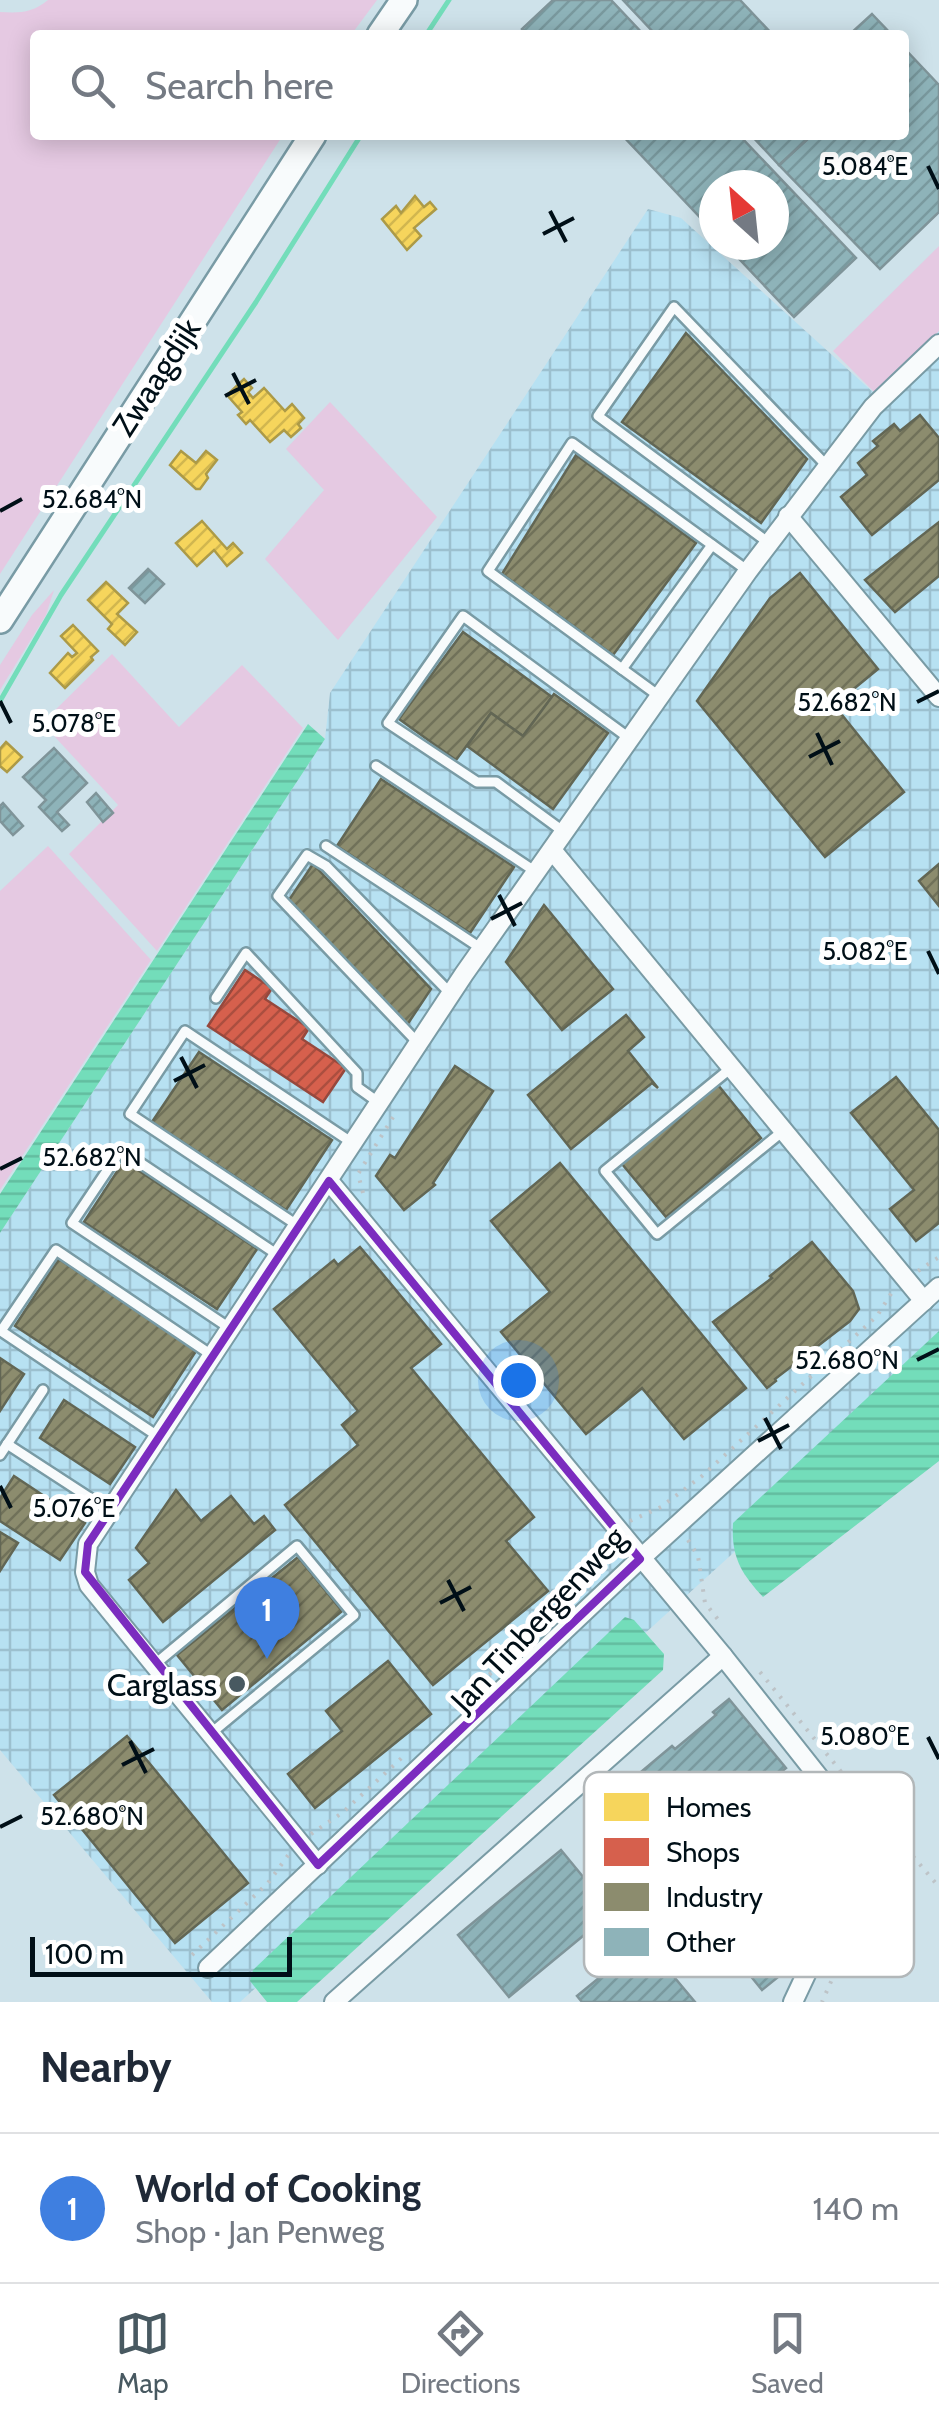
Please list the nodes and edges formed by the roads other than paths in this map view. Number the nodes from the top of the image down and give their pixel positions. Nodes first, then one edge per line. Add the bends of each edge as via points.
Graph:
1 (404, 0) edge
2 (383, 30) edge
3 (310, 140) edge
4 (939, 344) edge
5 (827, 466) junction
6 (788, 516) junction
7 (769, 543) junction
8 (712, 545) junction
9 (748, 571) junction
10 (0, 620) edge
11 (622, 669) junction
12 (660, 696) junction
13 (939, 697) edge
14 (630, 739) junction
15 (376, 766) dead end
16 (564, 832) junction
17 (326, 846) dead end
18 (552, 850) junction
19 (536, 872) junction
20 (482, 949) junction
21 (451, 994) junction
22 (216, 998) dead end
23 (419, 1044) junction
24 (731, 1068) junction
25 (380, 1103) junction
26 (783, 1130) junction
27 (354, 1144) junction
28 (329, 1182) junction
29 (299, 1226) junction
30 (280, 1256) junction
31 (939, 1287) edge
32 (924, 1301) junction
33 (231, 1329) junction
34 (213, 1356) junction
35 (43, 1390) dead end
36 (159, 1437) junction
37 (7, 1444) junction
38 (0, 1454) edge
39 (110, 1511) junction
40 (640, 1559) junction
41 (723, 1656) junction
42 (154, 1665) junction
43 (210, 1734) junction
44 (593, 1772) edge
45 (815, 1772) edge
46 (584, 1780) edge
47 (318, 1864) junction
48 (208, 1968) dead end
49 (805, 1977) edge
50 (334, 2002) edge
51 (793, 2002) edge

1 - 2 street
3 - 10 street, Zwaagdijk
4 - 5 street via 873,408
5 - 6 street
5 - 7 lane via 674,307 598,416
6 - 7 street
6 - 13 street
7 - 9 street
8 - 9 lane
8 - 11 lane
8 - 11 lane via 572,443 488,570
9 - 12 street
11 - 12 lane
12 - 14 street
14 - 16 street
14 - 16 lane via 463,616 388,723 476,782 496,782
15 - 19 lane
16 - 18 street
17 - 20 lane
18 - 19 street
18 - 24 street
19 - 20 street
20 - 21 street
21 - 23 street
21 - 23 lane via 326,866 306,855 278,896
22 - 25 lane via 246,953 358,1073 357,1087
23 - 25 street
24 - 26 street
24 - 26 lane via 605,1170 657,1234
25 - 27 street
26 - 32 street
27 - 28 street
27 - 29 lane via 185,1031 130,1114
28 - 29 street
28 - 40 street
29 - 30 street
30 - 33 street
30 - 33 lane via 121,1150 82,1208 72,1223
31 - 32 street, Jan Tinbergenweg
32 - 40 street, Jan Tinbergenweg
33 - 34 street
34 - 36 street
34 - 36 lane via 56,1250 2,1331
35 - 37 lane
36 - 39 street
37 - 38 lane
37 - 39 lane
39 - 42 street via 88,1544 88,1586
40 - 41 street
40 - 47 street, Jan Tinbergenweg
41 - 44 street
41 - 45 street
42 - 43 street
42 - 43 lane via 297,1546 332,1587 354,1615
43 - 47 street
46 - 50 street
47 - 48 street, Jan Tinbergenweg
49 - 51 street

